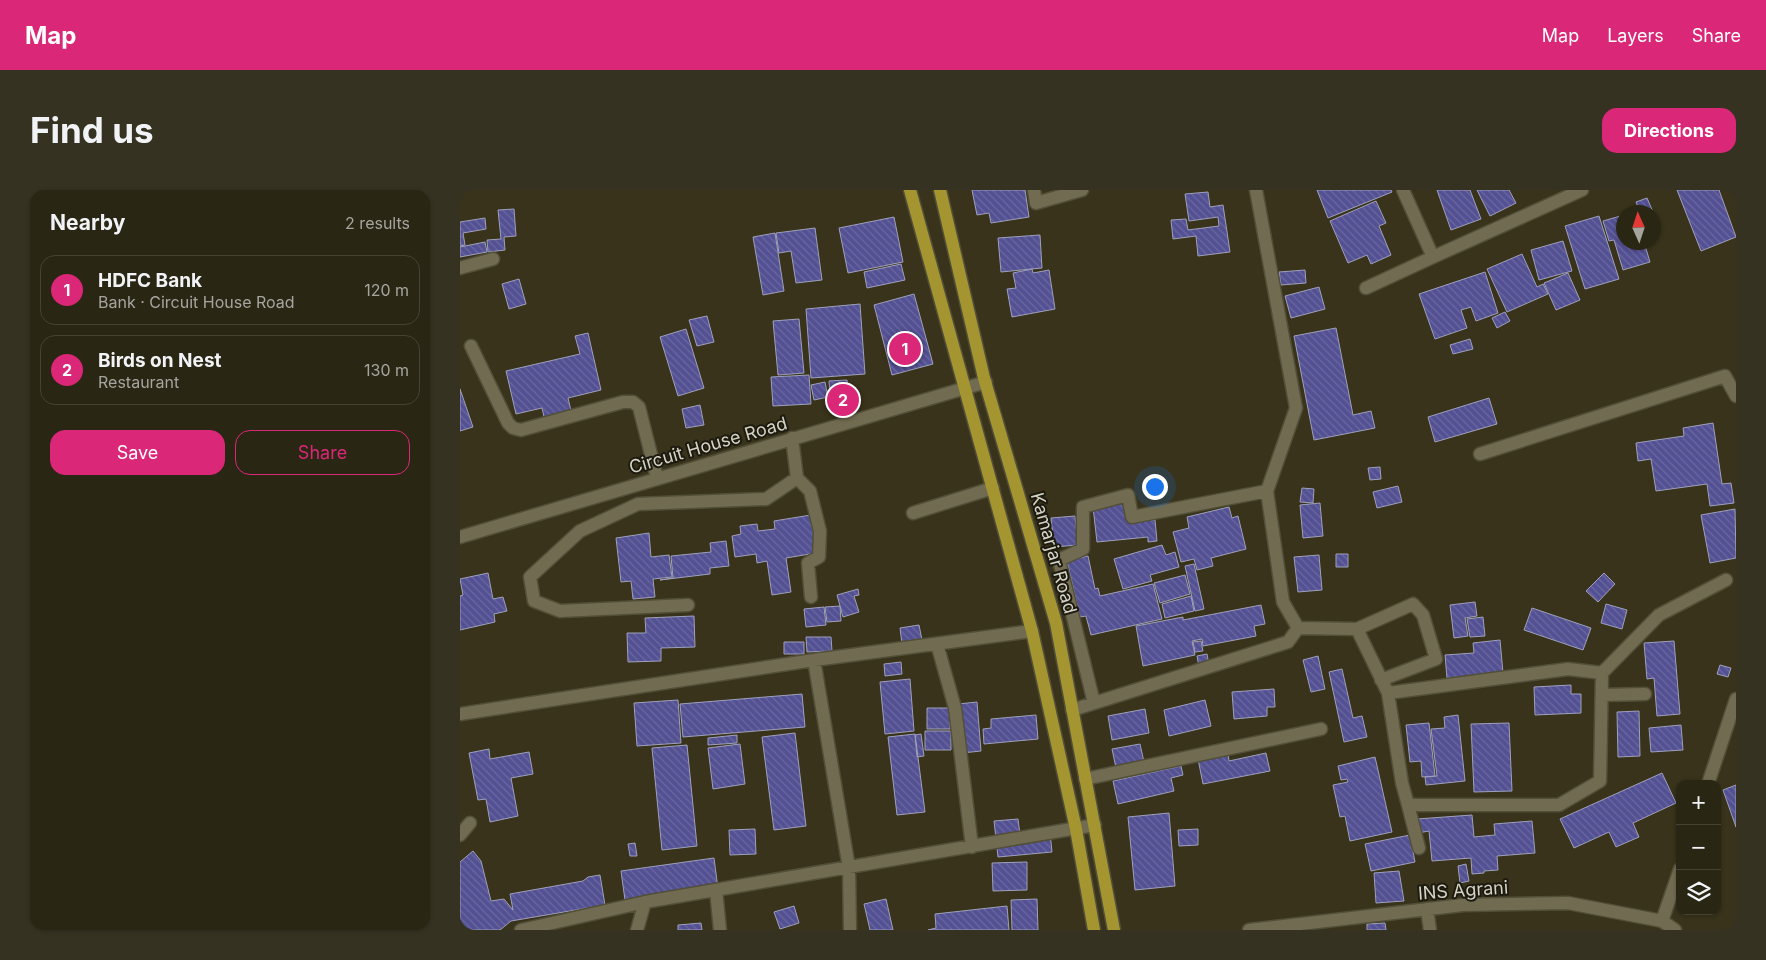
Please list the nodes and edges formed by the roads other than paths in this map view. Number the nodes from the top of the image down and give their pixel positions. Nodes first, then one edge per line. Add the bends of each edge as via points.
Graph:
1 (910, 190) edge
2 (940, 190) edge
3 (1034, 190) edge
4 (1082, 190) edge
5 (1256, 190) edge
6 (1403, 190) edge
7 (1582, 190) edge
8 (1433, 257) junction
9 (493, 259) dead end
10 (460, 268) edge
11 (1366, 288) dead end
12 (471, 346) dead end
13 (986, 382) junction
14 (966, 388) junction
15 (1736, 396) edge
16 (792, 438) junction
17 (1480, 454) dead end
18 (657, 478) junction
19 (797, 478) junction
20 (993, 488) junction
21 (1267, 491) junction
22 (913, 513) dead end
23 (460, 537) edge
24 (1726, 580) dead end
25 (811, 596) dead end
26 (688, 605) dead end
27 (1298, 628) junction
28 (1357, 629) junction
29 (1032, 631) junction
30 (937, 644) junction
31 (814, 660) junction
32 (1602, 673) junction
33 (1381, 680) junction
34 (1388, 693) junction
35 (1645, 694) dead end
36 (1602, 695) junction
37 (1736, 699) edge
38 (1094, 703) junction
39 (1072, 710) junction
40 (460, 714) edge
41 (1321, 729) dead end
42 (1085, 779) junction
43 (1709, 780) edge
44 (1408, 805) junction
45 (470, 824) dead end
46 (1095, 826) junction
47 (1076, 829) junction
48 (460, 835) edge
49 (972, 847) junction
50 (1419, 848) dead end
51 (849, 868) junction
52 (1680, 870) edge
53 (716, 890) junction
54 (645, 902) junction
55 (1427, 909) junction
56 (1662, 921) junction
57 (1336, 925) edge
58 (521, 930) edge
59 (637, 930) edge
60 (720, 930) edge
61 (850, 930) edge
62 (1094, 930) edge
63 (1114, 930) edge
64 (1249, 930) edge
65 (1430, 930) edge
66 (1675, 930) edge

1 - 14 main road
2 - 13 main road, Kamarjar Road
3 - 4 street via 1036,203
5 - 21 street via 1296,408
6 - 8 street
7 - 8 street
8 - 11 street
9 - 10 street
12 - 18 street via 513,428 521,430 633,402 639,407
13 - 14 street, Circuit House Road
13 - 39 main road, Kamarjar Road via 1056,623
14 - 16 street, Circuit House Road
14 - 20 main road
15 - 17 street via 1724,376
16 - 18 street, Circuit House Road
16 - 19 street
18 - 23 street, Circuit House Road
19 - 25 street via 810,491 820,531 819,557 808,563
19 - 26 street via 766,499 638,504 580,530 530,576 534,601 560,611
20 - 22 street
20 - 29 main road
21 - 27 street via 1282,602
21 - 38 street via 1132,517 1128,495 1083,507 1082,549 1059,560
24 - 32 street via 1659,615
27 - 28 street
27 - 38 street via 1288,642
28 - 33 street
28 - 33 street via 1413,604 1423,615 1436,659
29 - 30 street
29 - 47 main road
30 - 31 street
30 - 49 street via 955,708
31 - 40 street
31 - 51 street
32 - 34 street via 1568,669
32 - 36 street
33 - 34 street
34 - 44 street
35 - 36 street
36 - 44 street via 1600,781 1559,805
37 - 43 street
38 - 39 street
39 - 42 main road, Kamarjar Road
41 - 42 street
42 - 46 main road, Kamarjar Road
44 - 50 street
45 - 48 street
46 - 47 street
46 - 63 main road, Kamarjar Road
47 - 49 street
47 - 62 main road
49 - 51 street
51 - 53 street
51 - 61 street
52 - 56 street
53 - 54 street
53 - 60 street
54 - 58 street
54 - 59 street
55 - 56 street, INS Agrani via 1568,903
55 - 57 street, INS Agrani
55 - 65 street
56 - 66 street, INS Agrani
57 - 64 street, INS Agrani

